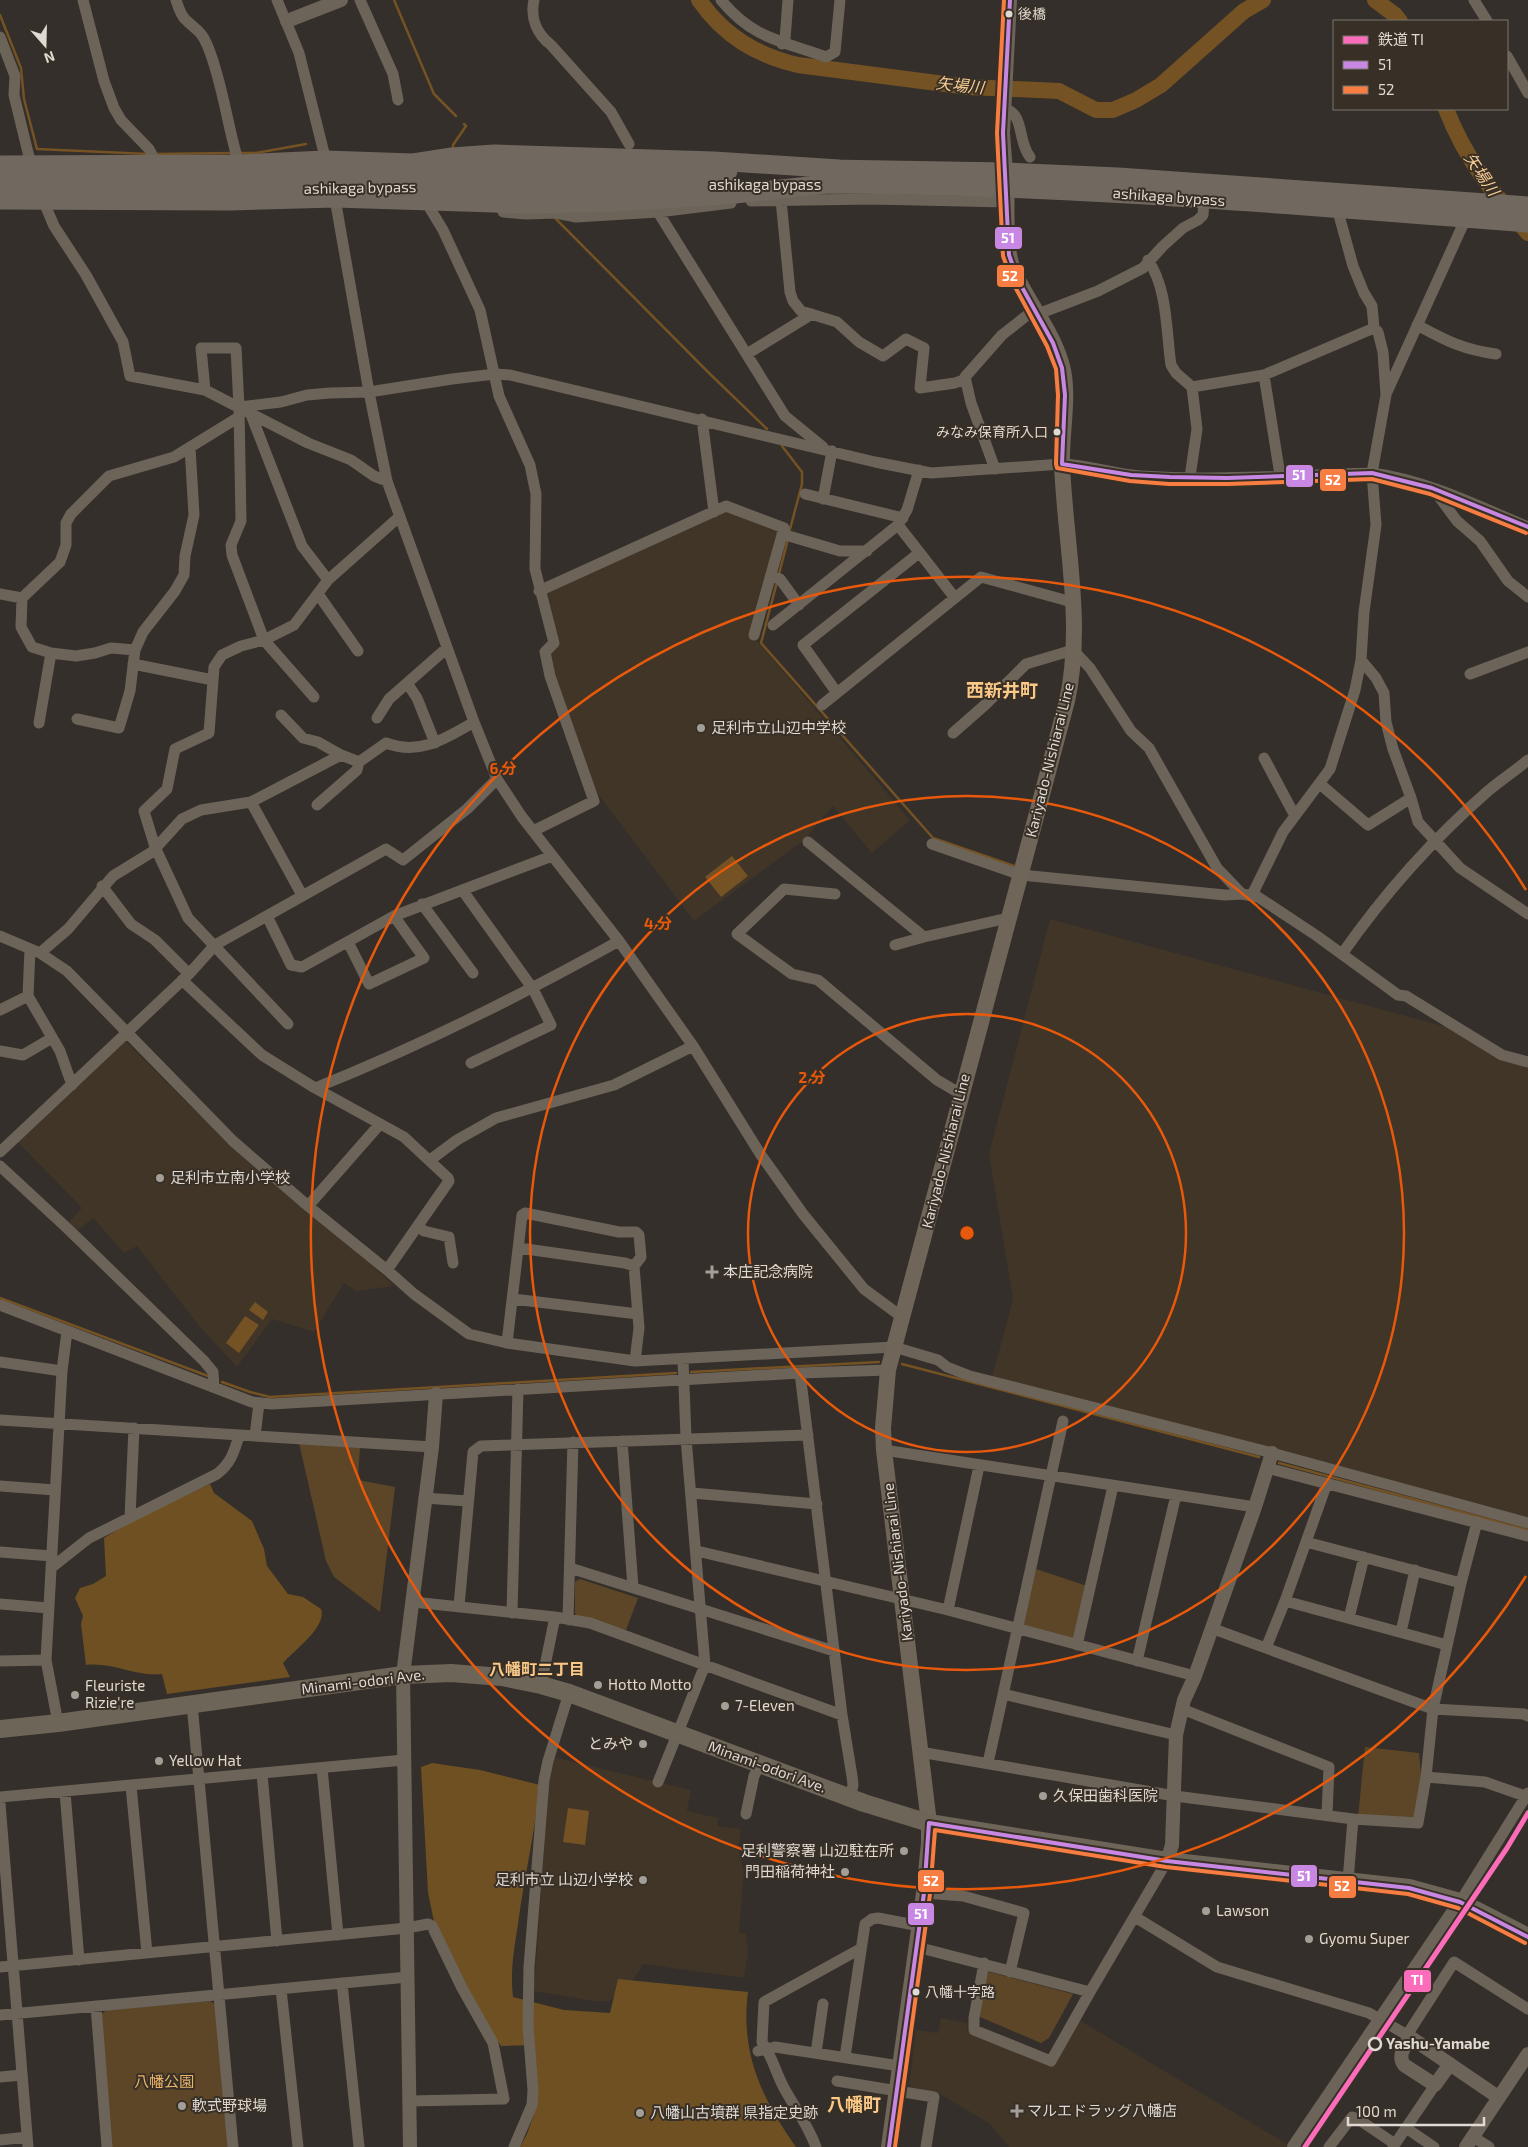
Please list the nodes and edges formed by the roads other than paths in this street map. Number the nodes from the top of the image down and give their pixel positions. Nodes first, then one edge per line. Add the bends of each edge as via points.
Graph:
1 (83, 0) edge
2 (176, 0) edge
3 (277, 0) edge
4 (341, 0) edge
5 (360, 0) edge
6 (534, 0) edge
7 (721, 0) edge
8 (736, 0) edge
9 (788, 0) edge
10 (840, 0) edge
11 (1010, 0) edge
12 (1474, 0) edge
13 (736, 15) junction
14 (1486, 20) edge
15 (287, 21) junction
16 (0, 37) edge
17 (782, 44) junction
18 (1508, 58) edge
19 (1528, 93) edge
20 (398, 100) dead end
21 (1004, 103) junction
22 (629, 144) dead end
23 (1030, 157) dead end
24 (325, 160) junction
25 (0, 164) edge
26 (31, 164) junction
27 (157, 164) junction
28 (239, 164) junction
29 (0, 176) edge
30 (834, 177) junction
31 (730, 178) junction
32 (1007, 187) junction
33 (0, 190) edge
34 (335, 198) junction
35 (1204, 199) junction
36 (0, 200) edge
37 (44, 200) junction
38 (780, 200) junction
39 (426, 202) junction
40 (470, 203) junction
41 (1337, 208) junction
42 (1527, 211) edge
43 (658, 212) junction
44 (1466, 218) junction
45 (1148, 260) junction
46 (1036, 311) junction
47 (812, 314) junction
48 (1417, 325) junction
49 (1374, 328) junction
50 (747, 354) junction
51 (1496, 354) dead end
52 (495, 374) junction
53 (1264, 375) junction
54 (965, 379) junction
55 (1192, 387) junction
56 (205, 390) junction
57 (369, 392) junction
58 (1386, 395) junction
59 (239, 412) junction
60 (250, 412) junction
61 (702, 419) junction
62 (190, 447) junction
63 (830, 450) junction
64 (1062, 464) junction
65 (995, 468) junction
66 (919, 470) junction
67 (1372, 473) junction
68 (1280, 475) junction
69 (1190, 477) junction
70 (387, 481) junction
71 (1434, 490) junction
72 (805, 494) dead end
73 (823, 499) junction
74 (714, 512) junction
75 (399, 517) junction
76 (900, 521) junction
77 (1528, 527) edge
78 (782, 534) junction
79 (868, 551) junction
80 (919, 553) junction
81 (771, 576) junction
82 (328, 580) junction
83 (539, 591) junction
84 (0, 594) edge
85 (318, 594) junction
86 (1528, 597) edge
87 (22, 598) junction
88 (955, 598) junction
89 (1072, 602) junction
90 (799, 605) junction
91 (773, 625) dead end
92 (754, 635) dead end
93 (264, 640) junction
94 (447, 648) junction
95 (135, 650) junction
96 (1073, 650) junction
97 (358, 651) dead end
98 (1528, 652) edge
99 (50, 653) junction
100 (1360, 660) junction
101 (134, 664) junction
102 (1470, 674) dead end
103 (213, 680) junction
104 (407, 683) junction
105 (837, 693) junction
106 (314, 697) dead end
107 (822, 705) dead end
108 (281, 715) dead end
109 (377, 718) dead end
110 (77, 719) dead end
111 (474, 722) junction
112 (39, 723) dead end
113 (953, 733) dead end
114 (435, 744) junction
115 (340, 755) junction
116 (1264, 758) dead end
117 (1528, 760) edge
118 (359, 762) junction
119 (497, 779) junction
120 (1320, 784) junction
121 (1411, 798) junction
122 (251, 802) junction
123 (316, 805) dead end
124 (1295, 816) junction
125 (533, 832) junction
126 (808, 842) dead end
127 (1435, 843) junction
128 (932, 844) dead end
129 (156, 847) junction
130 (552, 856) junction
131 (1021, 874) junction
132 (102, 886) junction
133 (463, 891) junction
134 (835, 894) dead end
135 (302, 895) junction
136 (1247, 895) junction
137 (422, 904) junction
138 (1528, 914) edge
139 (267, 916) junction
140 (394, 916) junction
141 (1008, 918) junction
142 (0, 936) edge
143 (924, 937) junction
144 (618, 941) junction
145 (348, 942) junction
146 (896, 944) dead end
147 (215, 945) junction
148 (35, 951) junction
149 (1342, 954) junction
150 (473, 973) dead end
151 (185, 977) junction
152 (533, 988) junction
153 (28, 996) junction
154 (0, 1010) edge
155 (288, 1024) dead end
156 (126, 1034) junction
157 (52, 1038) junction
158 (693, 1046) junction
159 (0, 1051) edge
160 (1528, 1062) edge
161 (471, 1063) dead end
162 (72, 1085) junction
163 (315, 1088) junction
164 (961, 1094) junction
165 (380, 1124) junction
166 (0, 1152) edge
167 (430, 1160) junction
168 (0, 1166) edge
169 (308, 1206) junction
170 (418, 1226) junction
171 (518, 1248) junction
172 (453, 1263) dead end
173 (634, 1266) junction
174 (388, 1270) junction
175 (513, 1298) junction
176 (0, 1305) edge
177 (638, 1314) junction
178 (902, 1317) junction
179 (67, 1331) junction
180 (507, 1343) junction
181 (894, 1347) junction
182 (682, 1359) junction
183 (635, 1361) junction
184 (0, 1362) edge
185 (888, 1370) junction
186 (62, 1371) junction
187 (800, 1373) junction
188 (683, 1380) junction
189 (214, 1387) junction
190 (518, 1390) junction
191 (436, 1394) junction
192 (259, 1403) junction
193 (0, 1420) edge
194 (1063, 1421) dead end
195 (59, 1423) junction
196 (134, 1428) junction
197 (808, 1435) junction
198 (239, 1436) junction
199 (255, 1436) junction
200 (686, 1438) junction
201 (622, 1441) junction
202 (573, 1442) junction
203 (517, 1445) junction
204 (432, 1447) junction
205 (884, 1450) junction
206 (1272, 1453) junction
207 (979, 1466) junction
208 (1267, 1468) junction
209 (1050, 1475) junction
210 (1327, 1483) junction
211 (0, 1486) edge
212 (1113, 1486) junction
213 (55, 1490) junction
214 (692, 1493) junction
215 (1176, 1495) junction
216 (424, 1498) junction
217 (468, 1501) junction
218 (816, 1504) junction
219 (1255, 1507) junction
220 (130, 1517) junction
221 (1477, 1522) junction
222 (1528, 1523) edge
223 (1528, 1536) edge
224 (1306, 1542) junction
225 (697, 1551) junction
226 (0, 1552) edge
227 (52, 1556) junction
228 (1364, 1557) junction
229 (51, 1568) junction
230 (570, 1568) junction
231 (1415, 1570) junction
232 (1461, 1582) junction
233 (827, 1583) junction
234 (633, 1587) junction
235 (902, 1600) junction
236 (1285, 1601) junction
237 (413, 1602) junction
238 (0, 1604) edge
239 (459, 1606) junction
240 (49, 1608) junction
241 (702, 1610) junction
242 (948, 1610) junction
243 (512, 1613) junction
244 (555, 1617) junction
245 (1348, 1618) junction
246 (568, 1620) junction
247 (1212, 1628) junction
248 (1017, 1629) junction
249 (1401, 1632) junction
250 (1077, 1645) junction
251 (1447, 1645) junction
252 (1266, 1648) junction
253 (834, 1651) junction
254 (46, 1660) junction
255 (0, 1661) edge
256 (1137, 1661) junction
257 (705, 1665) junction
258 (403, 1676) junction
259 (1195, 1676) junction
260 (542, 1685) junction
261 (569, 1693) junction
262 (1003, 1694) junction
263 (192, 1704) junction
264 (1433, 1709) junction
265 (1182, 1710) junction
266 (842, 1715) junction
267 (1528, 1716) edge
268 (58, 1723) junction
269 (0, 1729) edge
270 (678, 1734) junction
271 (1176, 1735) junction
272 (920, 1752) junction
273 (404, 1760) junction
274 (988, 1763) junction
275 (760, 1764) junction
276 (322, 1768) junction
277 (262, 1774) junction
278 (1426, 1777) junction
279 (199, 1780) junction
280 (658, 1782) dead end
281 (131, 1786) junction
282 (65, 1792) junction
283 (1527, 1795) edge
284 (1175, 1796) junction
285 (0, 1797) edge
286 (850, 1798) junction
287 (0, 1804) edge
288 (746, 1814) dead end
289 (1327, 1815) junction
290 (1353, 1819) junction
291 (929, 1823) junction
292 (2, 1861) edge
293 (1167, 1861) junction
294 (1348, 1881) junction
295 (924, 1894) junction
296 (1460, 1902) junction
297 (4, 1909) edge
298 (1135, 1917) junction
299 (920, 1926) junction
300 (407, 1928) junction
301 (338, 1935) junction
302 (1528, 1937) edge
303 (277, 1941) junction
304 (215, 1947) junction
305 (917, 1947) junction
306 (860, 1949) junction
307 (147, 1953) junction
308 (80, 1960) junction
309 (984, 1963) junction
310 (13, 1966) junction
311 (0, 1968) edge
312 (1010, 1972) junction
313 (408, 1977) junction
314 (342, 1983) junction
315 (281, 1989) junction
316 (1090, 1992) junction
317 (219, 1995) junction
318 (823, 2004) dead end
319 (96, 2006) junction
320 (1528, 2009) edge
321 (17, 2014) junction
322 (0, 2015) edge
323 (1380, 2018) junction
324 (1409, 2036) junction
325 (763, 2050) junction
326 (816, 2053) junction
327 (1528, 2054) edge
328 (844, 2057) junction
329 (1450, 2064) junction
330 (900, 2066) junction
331 (22, 2075) junction
332 (0, 2077) edge
333 (837, 2081) dead end
334 (1435, 2085) junction
335 (897, 2090) junction
336 (1498, 2097) junction
337 (409, 2101) junction
338 (1406, 2128) junction
339 (0, 2140) edge
340 (28, 2142) edge
341 (1470, 2142) edge
342 (1394, 2146) edge
343 (107, 2147) edge
344 (233, 2147) edge
345 (298, 2147) edge
346 (359, 2147) edge
347 (410, 2147) edge
348 (514, 2147) edge
349 (816, 2147) edge
350 (889, 2147) edge
351 (926, 2147) edge
352 (1294, 2147) edge
353 (1329, 2147) edge
354 (1434, 2147) edge
355 (1489, 2147) edge

1 - 27 street via 114,108 121,120 150,149
2 - 28 street via 184,17 203,33 210,49
3 - 15 street
4 - 15 street
5 - 20 street via 394,74
6 - 22 street via 533,16 540,35 611,112
7 - 13 street
8 - 13 street
9 - 17 street
10 - 17 street via 835,52 826,57
11 - 21 street
12 - 14 street
13 - 17 street via 754,30
15 - 24 street via 299,52
16 - 26 street via 15,76 14,95
18 - 19 street
21 - 23 street via 1017,117 1022,142
21 - 32 street
24 - 28 highway
24 - 30 highway via 413,163 485,154 532,154 714,161
24 - 34 street
25 - 26 highway
26 - 27 highway
27 - 28 highway
29 - 31 highway, ashikaga bypass, bridge
30 - 31 highway, ashikaga bypass
30 - 32 highway, ashikaga bypass
30 - 40 highway via 726,195 615,202
31 - 33 highway, ashikaga bypass, bridge
32 - 35 highway, ashikaga bypass
32 - 38 street via 872,199
32 - 42 highway, ashikaga bypass via 1118,177 1485,203
32 - 46 main road, Kariyado-Nishiarai Line via 1010,262
34 - 37 highway
34 - 39 highway
34 - 57 street
35 - 41 highway, ashikaga bypass
35 - 45 street via 1203,215 1183,228
36 - 37 highway
37 - 56 street via 54,226 123,342 130,376
38 - 43 street
38 - 47 street via 790,292 801,311
39 - 40 highway
39 - 52 street via 443,230 480,310
40 - 43 street via 479,209 576,217
41 - 44 highway, ashikaga bypass
41 - 49 street via 1353,266 1372,306
42 - 44 highway, ashikaga bypass via 1495,220
43 - 50 street
44 - 48 street
45 - 46 street via 1143,268 1098,291
45 - 55 street via 1165,306 1171,365 1176,374
46 - 54 street via 1002,335
46 - 64 main road, Kariyado-Nishiarai Line via 1054,345 1062,369
47 - 50 street
47 - 54 street via 837,322 859,342 883,356 906,338 924,348 920,388
48 - 51 street via 1472,352
48 - 58 street
49 - 53 street
49 - 58 street via 1383,352
50 - 63 street via 785,416
52 - 57 street
52 - 61 street
52 - 83 street via 499,396 531,472 536,494 535,569
53 - 55 street
53 - 68 street
54 - 65 street
55 - 69 street via 1197,430
56 - 59 street
56 - 59 street via 201,348 236,348
57 - 59 street via 308,395
57 - 70 street
58 - 67 street
59 - 60 street
59 - 62 street
59 - 93 street via 241,521 231,545 232,555
60 - 70 street via 308,443 351,460
60 - 82 street via 302,546
61 - 63 street
61 - 74 street
62 - 87 street via 174,457 109,476 66,523 66,545 60,562
62 - 95 street via 194,515 184,575 143,632
63 - 66 street
63 - 73 street
64 - 65 street
64 - 69 street via 1139,476
64 - 89 main road, Kariyado-Nishiarai Line
65 - 66 street via 931,473
66 - 76 street via 907,510
67 - 68 street
67 - 71 street via 1391,475
67 - 100 street via 1376,525
68 - 69 street
70 - 75 street
71 - 77 street
71 - 86 street via 1457,521 1480,541 1508,581
72 - 73 street
73 - 76 street
74 - 78 street via 726,506 784,528
74 - 83 street
75 - 82 street
75 - 94 street
76 - 79 street
76 - 80 street
78 - 79 street via 840,551
78 - 81 street
79 - 90 street
80 - 88 street
80 - 105 street via 802,645
81 - 90 street via 780,579
81 - 92 street
82 - 85 street
83 - 125 street via 554,643 545,652 550,676 594,801
84 - 87 street
85 - 93 street via 294,625
85 - 97 street
87 - 99 street via 21,627 24,633 32,647
88 - 89 street via 981,577
88 - 105 street
89 - 96 main road, Kariyado-Nishiarai Line
90 - 91 street
93 - 103 street via 222,655 214,668
93 - 106 street
94 - 104 street
94 - 111 street
95 - 99 street via 111,648 76,656
95 - 101 street
96 - 113 street via 1026,664
96 - 131 main road, Kariyado-Nishiarai Line via 1067,701
96 - 136 street via 1090,668 1131,732 1149,748 1217,868
98 - 102 street
99 - 112 street
100 - 120 street via 1355,690 1330,769
100 - 121 street via 1384,693 1388,731
101 - 103 street
101 - 110 street via 119,728
103 - 129 street via 209,732 175,749 167,789 144,812
104 - 109 street via 389,699
104 - 114 street via 417,698
105 - 107 street
108 - 115 street via 303,738 318,742
111 - 114 street
111 - 119 street
114 - 118 street via 406,749 386,743
115 - 118 street
115 - 122 street
116 - 124 street
117 - 127 street via 1489,791
118 - 123 street via 358,770
119 - 125 street
119 - 135 street via 467,809 403,860 386,849
120 - 121 street via 1368,825
120 - 124 street
121 - 127 street via 1418,822
122 - 129 street via 191,814 182,819
122 - 135 street
124 - 136 street
125 - 130 street
126 - 143 street
127 - 138 street via 1460,868
127 - 149 street via 1387,893
128 - 131 street
129 - 132 street
129 - 147 street via 188,918
130 - 133 street
130 - 144 street
131 - 136 street
131 - 141 main road, Kariyado-Nishiarai Line
132 - 148 street via 68,929
132 - 151 street via 131,924 155,940
133 - 137 street
133 - 152 street
134 - 164 street via 784,889 737,934 792,974 818,980 937,1080
135 - 139 street
136 - 149 street via 1258,897
137 - 140 street
137 - 150 street
139 - 145 street via 294,967 302,967
139 - 147 street
140 - 145 street
140 - 145 street via 424,958 369,984
141 - 143 street
141 - 164 main road, Kariyado-Nishiarai Line
142 - 148 street
143 - 146 street
144 - 152 street
144 - 158 street
147 - 151 street
147 - 155 street
148 - 153 street
148 - 156 street via 67,971
149 - 160 street via 1398,995 1406,996 1502,1055
151 - 156 street
151 - 163 street via 262,1055
152 - 161 street via 551,1025
152 - 163 street via 430,1038
153 - 154 street
153 - 157 street
156 - 162 street
156 - 169 street via 233,1141
157 - 159 street via 23,1055
157 - 162 street
158 - 167 street via 614,1086 496,1118 456,1140
158 - 178 street via 761,1155 804,1214 864,1289
162 - 166 street
163 - 165 street
164 - 178 main road, Kariyado-Nishiarai Line
165 - 167 street via 404,1137
165 - 169 street
167 - 170 street via 449,1181
168 - 189 street via 204,1361 213,1372
169 - 174 street
170 - 172 street via 449,1238
170 - 174 street
171 - 173 street
171 - 173 street via 525,1213 619,1232 636,1232 641,1257
171 - 175 street
173 - 177 street
174 - 180 street via 460,1329 484,1339
175 - 177 street
175 - 180 street
176 - 179 street
177 - 183 street
178 - 181 main road, Kariyado-Nishiarai Line
179 - 186 street
179 - 189 street
180 - 183 street
181 - 182 street
181 - 185 main road, Kariyado-Nishiarai Line
181 - 206 street via 938,1360 970,1376
182 - 183 street
182 - 188 street
184 - 186 street
185 - 187 street
185 - 205 main road, Kariyado-Nishiarai Line
186 - 195 street
187 - 188 street
187 - 197 street
188 - 190 street
188 - 200 street
189 - 192 street
190 - 191 street
190 - 203 street
191 - 192 street
191 - 204 street
192 - 199 street
193 - 195 street
194 - 209 street
195 - 196 street
195 - 213 street
196 - 198 street
196 - 220 street
197 - 200 street
197 - 218 street
198 - 199 street
198 - 220 street via 232,1458 217,1474
199 - 204 street
200 - 201 street
200 - 214 street
201 - 202 street
201 - 234 street
202 - 203 street
202 - 230 street
203 - 217 street via 481,1446 473,1452
203 - 243 street
204 - 216 street
205 - 207 street
205 - 235 main road, Kariyado-Nishiarai Line
206 - 208 street
206 - 222 street
207 - 209 street
207 - 242 street
208 - 210 street
208 - 219 street
209 - 212 street
209 - 248 street
210 - 221 street
210 - 224 street
211 - 213 street
212 - 215 street
212 - 250 street
213 - 227 street
214 - 218 street
214 - 225 street
215 - 219 street
215 - 256 street
216 - 217 street
216 - 237 street
217 - 239 street
218 - 233 street
219 - 247 street
220 - 229 street via 89,1538
221 - 223 street
221 - 232 street
224 - 228 street
224 - 236 street
225 - 233 street
225 - 241 street
226 - 227 street
227 - 229 street
228 - 231 street
228 - 245 street
229 - 240 street
230 - 234 street
230 - 246 street
231 - 232 street
231 - 249 street
232 - 251 street
233 - 235 street
233 - 253 street
234 - 241 street
235 - 242 street
235 - 272 main road, Kariyado-Nishiarai Line
236 - 245 street
236 - 252 street
237 - 239 street
237 - 258 street
238 - 240 street
239 - 243 street
240 - 254 street
241 - 253 street
241 - 257 street
242 - 248 street
243 - 244 street
244 - 246 street
244 - 260 street
245 - 249 street
246 - 257 street via 590,1624
247 - 252 street
247 - 259 street
248 - 250 street
248 - 262 street
249 - 251 street
250 - 256 street
251 - 264 street
252 - 264 street
253 - 266 street
254 - 255 street
254 - 268 street
256 - 259 street
257 - 266 street
257 - 270 street
258 - 260 main road, Minami-odori Ave. via 451,1673 502,1677
258 - 263 main road, Minami-odori Ave.
258 - 273 street
259 - 265 street
260 - 261 main road, Minami-odori Ave.
261 - 270 main road, Minami-odori Ave.
261 - 348 street via 544,1780 529,1967 532,2105
262 - 271 street
262 - 274 street
263 - 268 main road, Minami-odori Ave.
263 - 279 street
264 - 267 street
264 - 278 street
265 - 271 street
265 - 289 street via 1329,1768
266 - 286 street via 853,1785
268 - 269 main road, Minami-odori Ave.
270 - 275 main road, Minami-odori Ave.
270 - 280 street
271 - 284 street
272 - 274 street
272 - 291 main road, Kariyado-Nishiarai Line
273 - 276 street
273 - 300 street
274 - 284 street
275 - 286 main road, Minami-odori Ave.
275 - 288 street via 754,1776
276 - 277 street
276 - 301 street
277 - 279 street
277 - 303 street
278 - 283 street via 1486,1782
278 - 290 street via 1418,1823
279 - 281 street
279 - 304 street
281 - 282 street
281 - 307 street
282 - 285 street
282 - 308 street
283 - 296 street
284 - 289 street
284 - 293 street via 1172,1844
286 - 291 main road, Minami-odori Ave.
287 - 292 street
289 - 290 street
290 - 294 street
291 - 293 main road, Minami-odori Ave.
291 - 295 main road, Kariyado-Nishiarai Line
292 - 297 street
293 - 294 main road, Minami-odori Ave.
293 - 298 street
294 - 296 main road, Minami-odori Ave. via 1409,1888
295 - 299 main road, Kariyado-Nishiarai Line
295 - 312 street via 963,1896 1024,1913
296 - 302 main road, Minami-odori Ave.
296 - 323 street
297 - 310 street
298 - 316 street
298 - 323 street via 1217,1967
299 - 305 main road, Kariyado-Nishiarai Line
299 - 306 street via 872,1919 865,1924
300 - 301 street
300 - 313 street
300 - 337 street via 432,1926 493,2043 504,2099
301 - 303 street
303 - 304 street
304 - 307 street
304 - 317 street
305 - 309 street
305 - 330 main road, Kariyado-Nishiarai Line
306 - 325 street via 764,2002
306 - 328 street
307 - 308 street
308 - 310 street
309 - 312 street
309 - 316 street via 974,2030 1051,2061
310 - 311 street
310 - 321 street
312 - 316 street
313 - 314 street
313 - 337 street
314 - 315 street
314 - 346 street
315 - 317 street
315 - 345 street
317 - 319 street
317 - 344 street
318 - 326 street
319 - 321 street
319 - 343 street
320 - 324 street via 1454,1962
321 - 322 street
321 - 331 street
323 - 324 street
323 - 352 street
324 - 329 street
324 - 334 street via 1400,2060
325 - 326 street via 775,2047
325 - 349 street
326 - 328 street
327 - 336 street
328 - 330 street
329 - 334 street
329 - 336 street
330 - 335 main road, Kariyado-Nishiarai Line
331 - 332 street
331 - 340 street
333 - 335 street
334 - 338 street
335 - 350 main road, Kariyado-Nishiarai Line
335 - 351 street via 934,2097
336 - 341 street
337 - 347 street
338 - 342 street
338 - 354 street
339 - 340 street
341 - 355 street
342 - 353 street via 1352,2117

